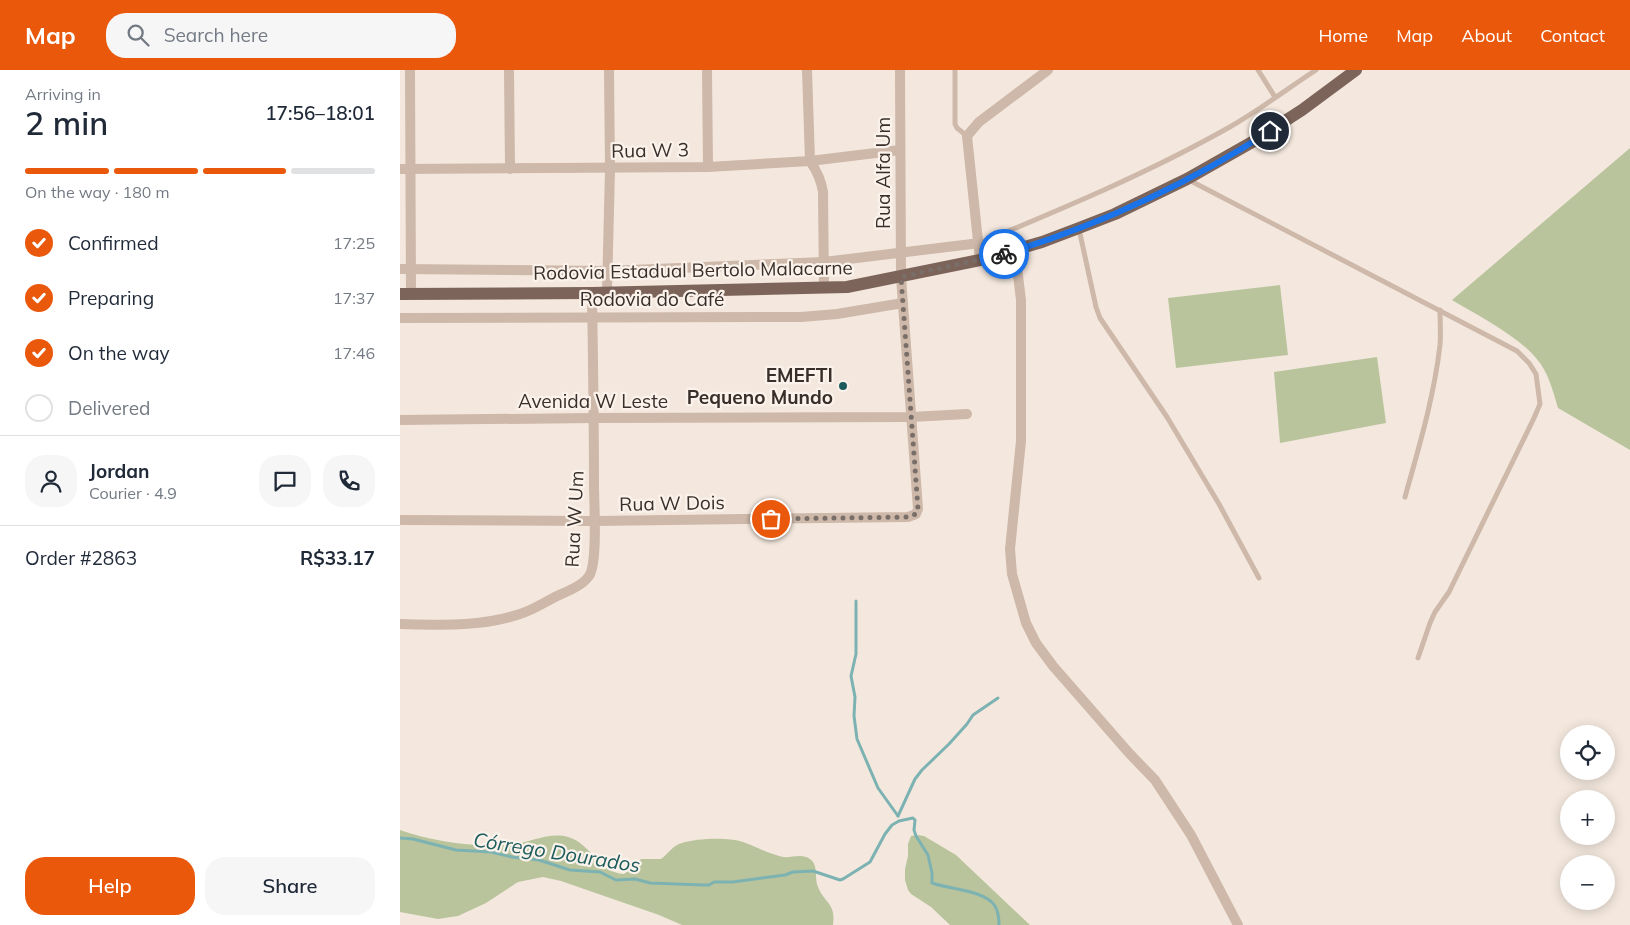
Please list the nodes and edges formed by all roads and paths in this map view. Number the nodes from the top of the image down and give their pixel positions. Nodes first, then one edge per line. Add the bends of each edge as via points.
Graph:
1 (410, 70) edge
2 (509, 70) edge
3 (610, 70) edge
4 (707, 70) edge
5 (808, 70) edge
6 (900, 70) edge
7 (955, 70) edge
8 (1048, 70) edge
9 (1258, 70) edge
10 (1316, 70) edge
11 (1356, 70) edge
12 (1275, 97) junction
13 (967, 136) junction
14 (900, 150) junction
15 (810, 161) junction
16 (708, 167) junction
17 (610, 168) junction
18 (405, 169) edge
19 (510, 169) junction
20 (1187, 179) junction
21 (1079, 228) junction
22 (980, 243) junction
23 (1015, 251) junction
24 (901, 252) junction
25 (980, 260) junction
26 (824, 262) junction
27 (400, 269) edge
28 (411, 269) junction
29 (607, 271) junction
30 (901, 277) junction
31 (824, 288) junction
32 (607, 292) junction
33 (592, 293) junction
34 (406, 294) edge
35 (903, 304) junction
36 (1440, 310) junction
37 (592, 316) junction
38 (400, 318) edge
39 (967, 414) dead end
40 (910, 417) junction
41 (594, 418) junction
42 (400, 420) edge
43 (1406, 497) dead end
44 (400, 520) edge
45 (595, 522) junction
46 (1259, 578) dead end
47 (400, 624) edge
48 (1418, 658) dead end
49 (1238, 925) edge

1 - 18 street
2 - 19 street
3 - 17 street
4 - 16 street
5 - 15 street
6 - 14 street, Rua Alfa Um
7 - 13 lane via 955,124
8 - 13 street via 979,122
9 - 12 lane
10 - 12 lane
11 - 20 main road, Rodovia Estadual Bertolo Malacarne via 1254,141
12 - 22 lane via 1162,164
13 - 22 street
14 - 15 street, Rua W 3
14 - 24 street, Rua Alfa Um
15 - 16 street, Rua W 3
15 - 26 street via 818,172 822,187
16 - 17 street, Rua W 3
17 - 19 street, Rua W 3
17 - 29 street
18 - 19 street, Rua W 3
18 - 28 street
20 - 21 main road, Rodovia Estadual Bertolo Malacarne
20 - 36 lane
21 - 23 main road, Rodovia Estadual Bertolo Malacarne
21 - 46 lane via 1100,318 1166,417
22 - 24 street
22 - 25 street
23 - 25 main road, Rodovia Estadual Bertolo Malacarne
23 - 49 street via 1021,300 1021,441 1010,549 1012,574 1024,616 1036,643 1054,666 1155,780 1191,834
24 - 26 street
24 - 30 street, Rua Alfa Um
25 - 30 main road, Rodovia Estadual Bertolo Malacarne
26 - 29 street
26 - 31 street
27 - 28 street
28 - 29 street
28 - 34 street
29 - 32 street
30 - 31 main road, Rodovia Estadual Bertolo Malacarne
30 - 35 street, Rua W Dois
31 - 32 main road, Rodovia Estadual Bertolo Malacarne
32 - 33 main road, Rodovia Estadual Bertolo Malacarne
33 - 34 main road, Rodovia Estadual Bertolo Malacarne
33 - 37 street, Rua W Um
35 - 37 street, Rodovia do Café via 801,317
35 - 40 street, Rua W Dois
36 - 43 lane via 1440,344 1434,381
36 - 48 lane via 1517,351 1536,374 1540,404 1449,592 1435,612
37 - 38 street, Rodovia do Café
37 - 41 street, Rua W Um
39 - 40 street, Avenida W Leste
40 - 41 street, Avenida W Leste
40 - 45 street, Rua W Dois via 918,509 913,516
41 - 42 street, Avenida W Leste
41 - 45 street, Rua W Um
44 - 45 street, Rua W Dois
45 - 47 street, Rua W Um via 591,573 568,591 522,614 498,620 472,624

